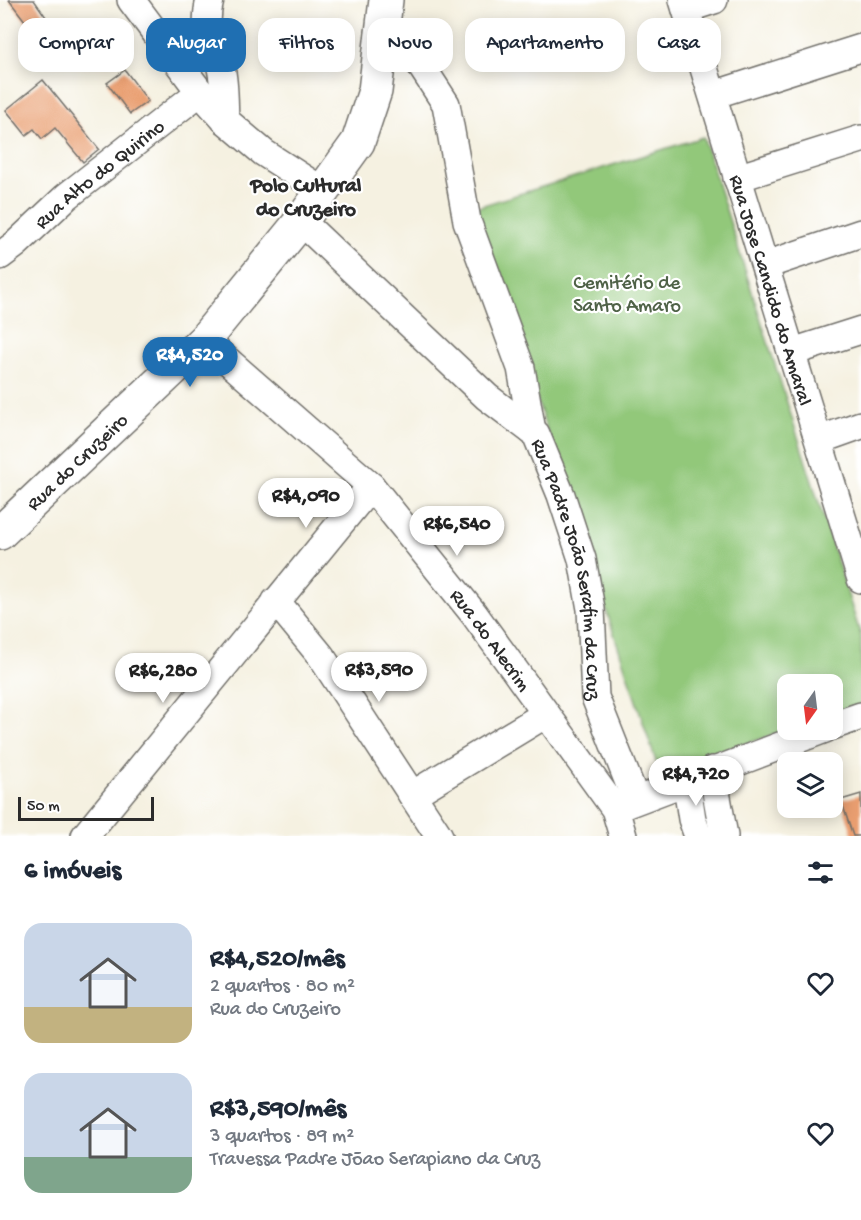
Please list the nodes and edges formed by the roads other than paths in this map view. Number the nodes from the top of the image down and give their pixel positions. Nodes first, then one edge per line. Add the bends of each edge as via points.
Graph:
1 (131, 0) edge
2 (210, 0) edge
3 (386, 0) edge
4 (714, 0) edge
5 (684, 5) edge
6 (384, 18) edge
7 (861, 48) edge
8 (378, 72) edge
9 (425, 72) edge
10 (200, 92) junction
11 (713, 95) junction
12 (225, 120) junction
13 (861, 139) edge
14 (737, 178) junction
15 (323, 191) junction
16 (301, 221) junction
17 (861, 233) edge
18 (0, 256) edge
19 (766, 265) junction
20 (861, 330) edge
21 (204, 340) junction
22 (792, 352) junction
23 (861, 425) edge
24 (532, 431) junction
25 (819, 440) junction
26 (371, 486) junction
27 (851, 516) edge
28 (0, 533) edge
29 (861, 579) edge
30 (276, 601) junction
31 (546, 714) junction
32 (861, 716) edge
33 (843, 722) edge
34 (795, 740) edge
35 (712, 770) junction
36 (686, 780) junction
37 (412, 795) junction
38 (625, 804) junction
39 (85, 836) edge
40 (439, 836) edge
41 (623, 836) edge
42 (698, 836) edge
43 (724, 836) edge

1 - 10 street
2 - 12 street via 206,28 221,68
3 - 6 main road, Rua do Cruzeiro
4 - 5 street
5 - 11 street, Rua Jose Candido do Amaral
7 - 11 street
8 - 15 main road, Rua do Cruzeiro via 367,122 358,142
9 - 24 street via 446,104 467,221 522,368
10 - 12 street
10 - 18 street, Rua Alto do Quirino via 66,197
11 - 14 street, Rua Jose Candido do Amaral
12 - 15 street via 264,153
13 - 14 street
14 - 19 street, Rua Jose Candido do Amaral
15 - 16 main road, Rua do Cruzeiro
16 - 21 main road, Rua do Cruzeiro
16 - 24 street, Rua Padre João Serafim da Cruz via 488,397
17 - 19 street
19 - 22 street, Rua Jose Candido do Amaral
20 - 22 street
21 - 26 street, Rua do Alecrim
21 - 28 main road, Rua do Cruzeiro
22 - 25 street, Rua Jose Candido do Amaral
23 - 25 street
24 - 38 street, Rua Padre João Serafim da Cruz via 561,495 582,559 591,609 595,696
25 - 27 street, Rua Jose Candido do Amaral
26 - 30 street
26 - 31 street, Rua do Alecrim via 474,614
27 - 29 street, Rua Jose Candido do Amaral
30 - 37 street via 321,656
30 - 39 street
31 - 37 street
31 - 38 street, Rua do Alecrim
32 - 33 street
34 - 35 street
35 - 36 street
35 - 43 street
36 - 38 street
36 - 42 street
37 - 40 street
38 - 41 street, Rua do Alecrim

